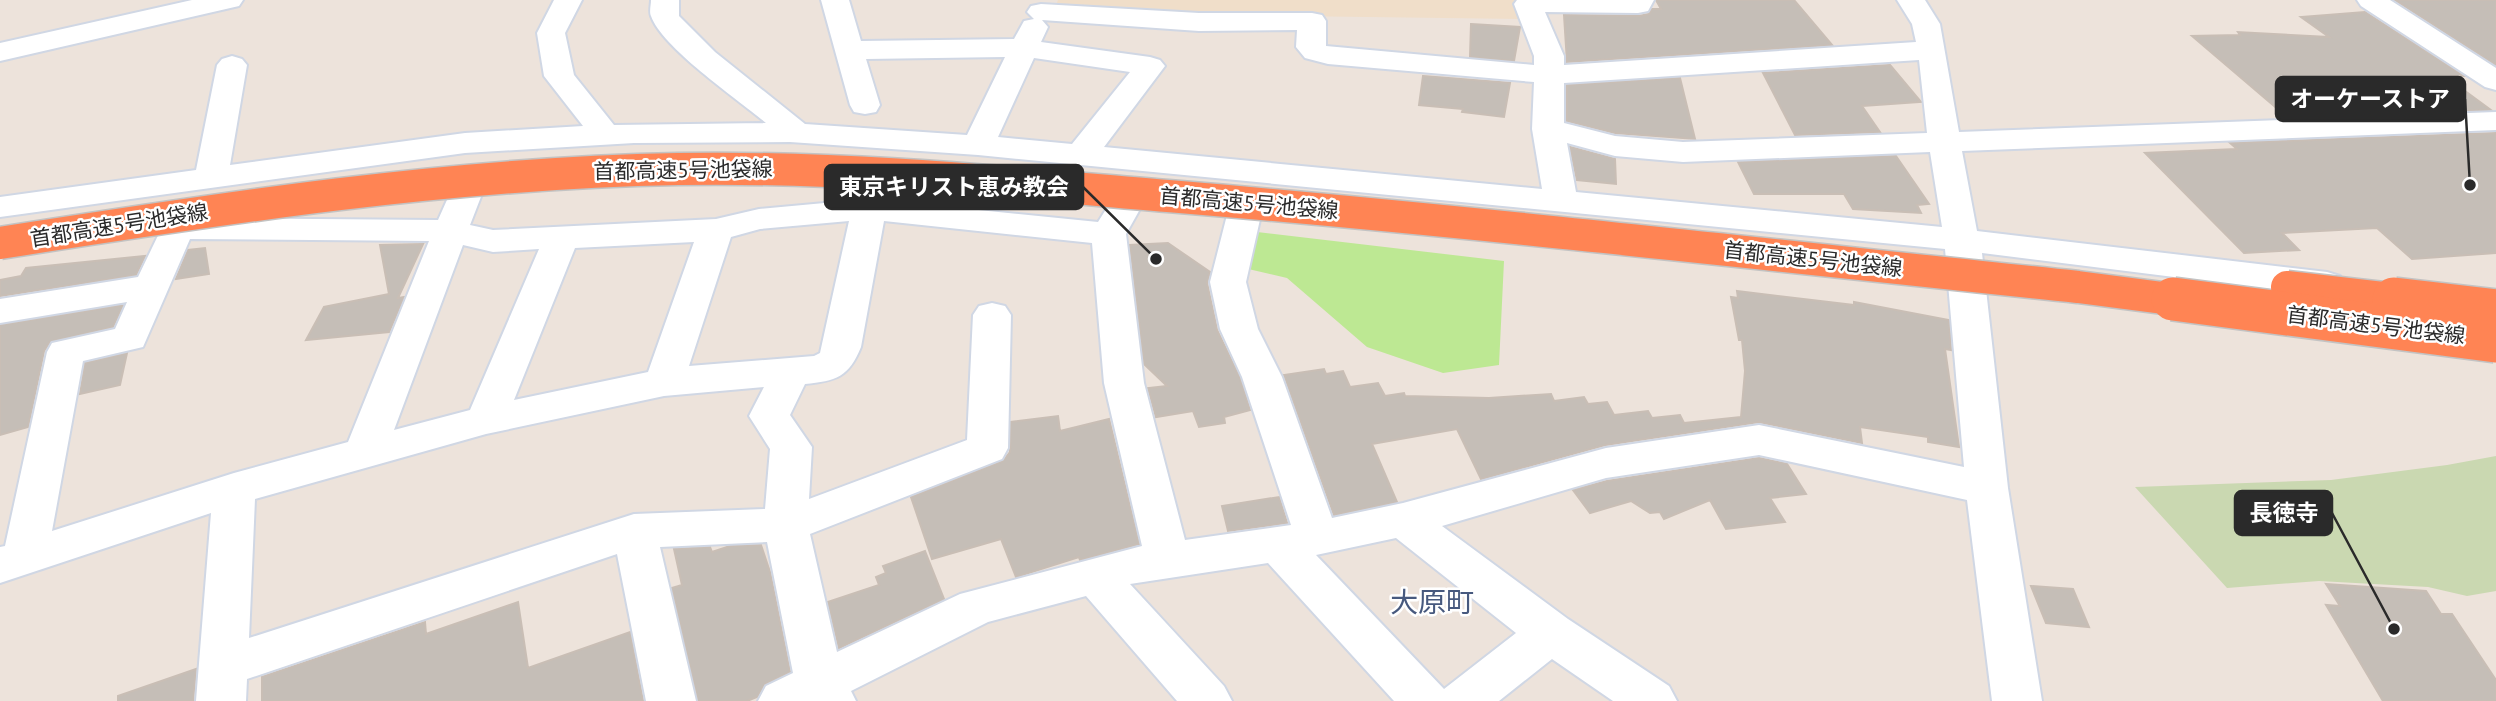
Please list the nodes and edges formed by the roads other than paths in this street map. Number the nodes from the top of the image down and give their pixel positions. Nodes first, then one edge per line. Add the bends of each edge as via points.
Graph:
1 (229, 0) edge
2 (568, 0) edge
3 (665, 0) edge
4 (835, 0) edge
5 (1640, 0) edge
6 (1911, 0) edge
7 (2371, 0) edge
8 (1044, 4) edge
9 (1024, 48) junction
10 (849, 50) junction
11 (1932, 50) junction
12 (0, 52) edge
13 (232, 65) dead end
14 (1550, 75) junction
15 (2496, 81) edge
16 (865, 105) dead end
17 (2496, 121) edge
18 (1548, 129) junction
19 (797, 133) junction
20 (606, 135) junction
21 (1944, 142) junction
22 (978, 145) junction
23 (1081, 155) junction
24 (211, 177) junction
25 (467, 189) junction
26 (876, 196) junction
27 (1561, 201) junction
28 (0, 207) edge
29 (1244, 215) junction
30 (0, 218) edge
31 (1118, 218) junction
32 (177, 228) junction
33 (716, 230) junction
34 (450, 231) junction
35 (561, 238) junction
36 (1962, 240) junction
37 (0, 243) edge
38 (0, 255) edge
39 (1969, 285) junction
40 (152, 286) junction
41 (2496, 304) edge
42 (0, 311) edge
43 (2496, 311) edge
44 (992, 315) dead end
45 (2496, 341) edge
46 (2496, 347) edge
47 (790, 372) junction
48 (664, 383) junction
49 (486, 421) junction
50 (365, 453) junction
51 (1987, 488) junction
52 (234, 489) junction
53 (1404, 520) junction
54 (786, 525) junction
55 (634, 531) junction
56 (1297, 540) junction
57 (1167, 560) junction
58 (13, 561) edge
59 (1095, 575) junction
60 (1551, 633) junction
61 (222, 684) edge
62 (811, 696) edge
63 (671, 701) edge
64 (1207, 701) edge
65 (1425, 701) edge
66 (1463, 701) edge
67 (1652, 701) edge
68 (2017, 701) edge

1 - 12 street
2 - 20 street via 551,33 559,76
3 - 19 street via 665,16 684,39
4 - 10 street
5 - 14 street via 1638,5 1528,4 1549,56
6 - 11 street via 1926,24
7 - 15 street
8 - 9 street
8 - 14 street via 1199,22 1312,21 1311,47 1328,55
9 - 10 street
9 - 22 street
9 - 23 street via 1150,66
10 - 16 street
11 - 14 street
11 - 21 street
13 - 24 street
14 - 18 street
17 - 21 street
18 - 21 street via 1615,146 1683,152
18 - 27 street
19 - 20 street
19 - 22 street
20 - 24 street via 465,143
21 - 36 street
22 - 23 street
23 - 27 street
24 - 28 street
25 - 26 street via 640,178 777,179
25 - 32 street
25 - 34 street
26 - 31 street via 1052,193
26 - 33 street
26 - 47 street via 836,361 822,369
27 - 36 street
29 - 31 street
29 - 39 street
29 - 56 street via 1227,282 1239,329 1262,377
30 - 43 highway, 首都高速5号池袋線, bridge via 342,168 472,155 692,145 875,147 1458,197
31 - 57 street via 1124,383
32 - 34 street
32 - 38 street
32 - 40 street
33 - 35 street
33 - 48 street
34 - 35 street via 493,241
34 - 50 street
35 - 49 street
36 - 39 street
36 - 41 street
37 - 45 highway, 首都高速5号池袋線, bridge via 194,213 460,181 676,169 863,171 1384,215 2078,287
39 - 46 street
39 - 51 street
40 - 42 street
40 - 58 street via 130,338 66,352
44 - 54 street via 987,448
47 - 48 street
47 - 54 street via 769,416 791,447
48 - 49 street
49 - 50 street
50 - 52 street
51 - 53 street via 1759,440 1606,463
51 - 68 street
52 - 58 street
52 - 61 street
53 - 56 street
53 - 60 street
54 - 55 street
54 - 62 street
55 - 61 street
55 - 63 street
56 - 57 street
56 - 65 street
57 - 59 street
59 - 62 street via 976,607
59 - 64 street
60 - 66 street
60 - 67 street

